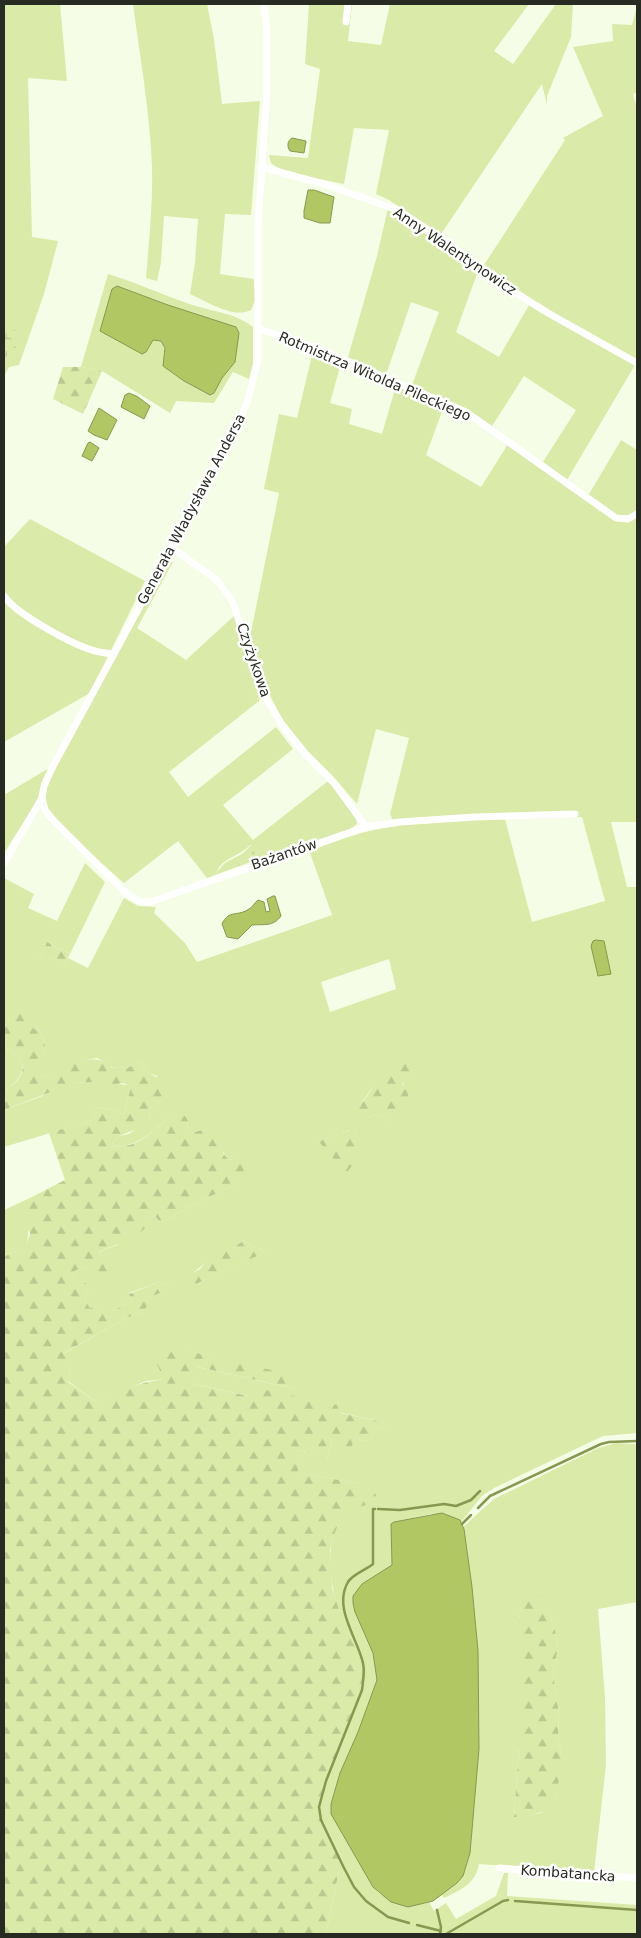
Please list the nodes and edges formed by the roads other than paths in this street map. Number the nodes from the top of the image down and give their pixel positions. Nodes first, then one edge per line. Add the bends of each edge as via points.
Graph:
1 (264, 4) edge
2 (348, 4) edge
3 (346, 22) dead end
4 (261, 166) junction
5 (259, 329) junction
6 (637, 363) edge
7 (637, 514) edge
8 (172, 548) junction
9 (4, 596) edge
10 (114, 654) junction
11 (42, 798) junction
12 (575, 814) dead end
13 (366, 827) junction
14 (4, 863) edge
15 (499, 1868) dead end
16 (637, 1878) edge

1 - 4 street, Generała Władysława Andersa via 267,91
2 - 3 street
4 - 5 street, Generała Władysława Andersa
4 - 6 street, Anny Walentynowicz via 327,184 400,211 508,288
5 - 7 street, Rotmistrza Witolda Pileckiego via 311,346 466,412 616,518 628,519
5 - 8 street, Generała Władysława Andersa via 257,367 244,412
8 - 10 street, Generała Władysława Andersa
8 - 13 street, Czyżykowa via 218,580 233,602 252,664 272,709
9 - 10 street via 14,608 76,644
10 - 11 street, Generała Władysława Andersa via 51,770
11 - 13 street, Bażantów via 45,810 54,821 126,893 142,902 160,899
11 - 14 street, Generała Władysława Andersa
12 - 13 street, Bażantów via 474,817
15 - 16 street, Kombatancka

